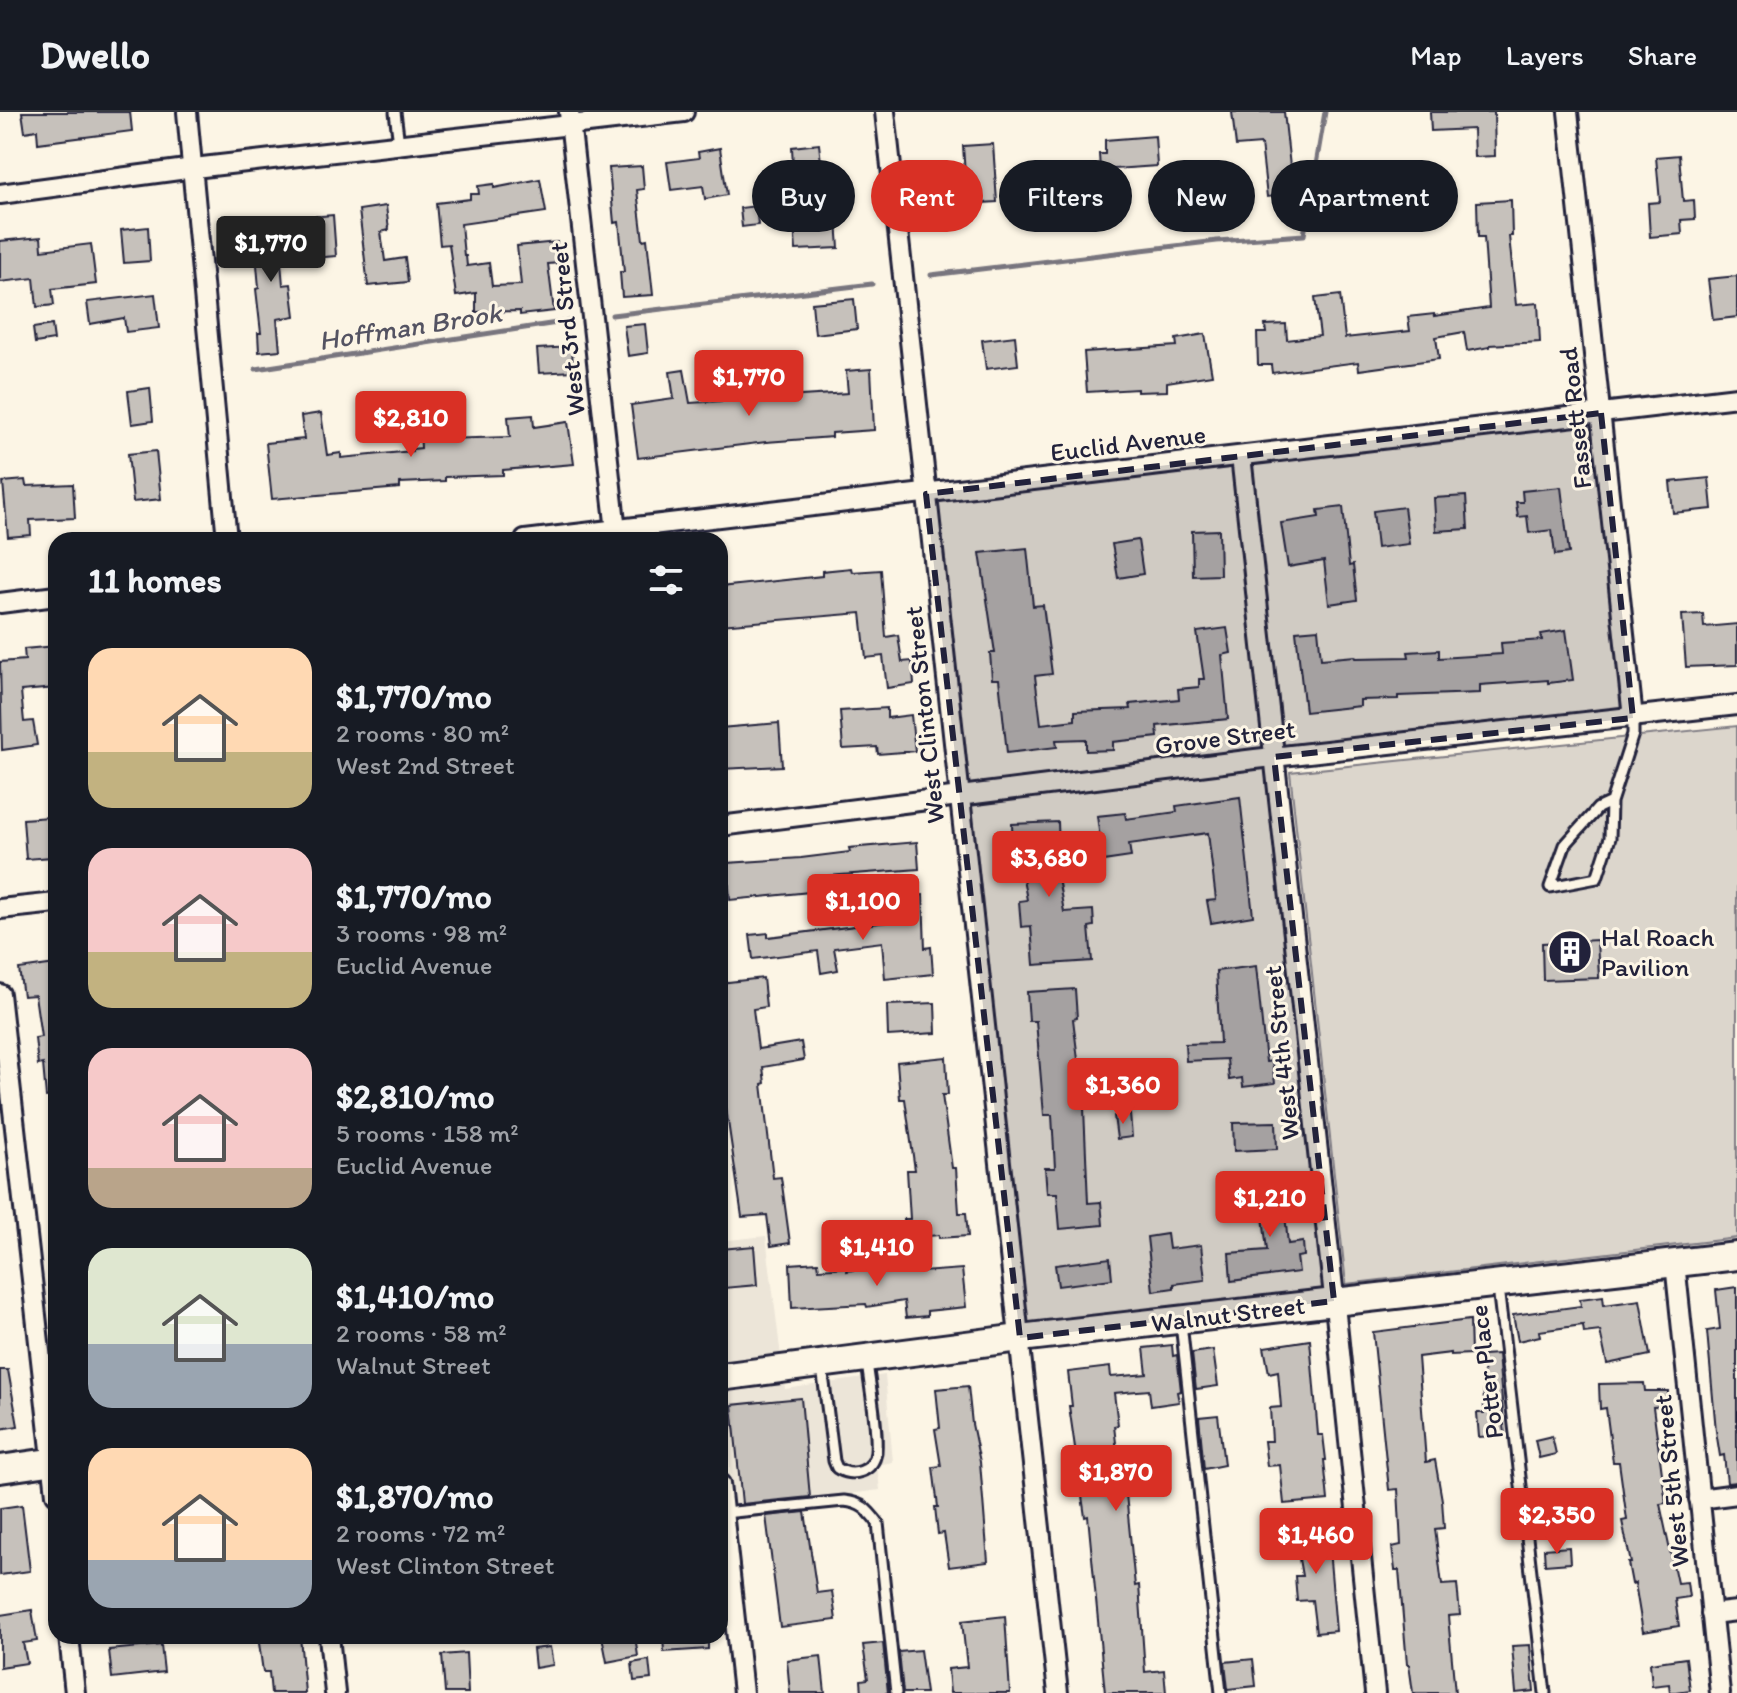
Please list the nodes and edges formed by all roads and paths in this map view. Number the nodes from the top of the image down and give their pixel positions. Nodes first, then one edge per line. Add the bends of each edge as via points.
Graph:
1 (187, 112) edge
2 (395, 112) edge
3 (684, 112) edge
4 (885, 112) edge
5 (1568, 112) edge
6 (570, 119) edge
7 (399, 146) junction
8 (194, 168) junction
9 (0, 194) edge
10 (1737, 397) edge
11 (1601, 413) junction
12 (1241, 456) junction
13 (926, 494) junction
14 (226, 532) edge
15 (616, 532) edge
16 (632, 532) edge
17 (48, 597) edge
18 (0, 603) edge
19 (1737, 705) edge
20 (1633, 718) junction
21 (1274, 757) junction
22 (959, 796) junction
23 (1611, 802) junction
24 (728, 825) edge
25 (48, 904) edge
26 (0, 909) edge
27 (0, 994) edge
28 (1737, 1256) edge
29 (1675, 1263) junction
30 (1498, 1284) junction
31 (1334, 1301) junction
32 (1180, 1321) junction
33 (1020, 1338) junction
34 (866, 1358) junction
35 (822, 1363) junction
36 (728, 1376) edge
37 (48, 1410) edge
38 (48, 1463) edge
39 (0, 1469) edge
40 (1737, 1494) edge
41 (1699, 1499) junction
42 (728, 1513) edge
43 (728, 1551) edge
44 (1737, 1611) edge
45 (1711, 1614) junction
46 (70, 1644) edge
47 (330, 1644) edge
48 (75, 1693) edge
49 (335, 1693) edge
50 (743, 1693) edge
51 (896, 1693) edge
52 (1058, 1693) edge
53 (1221, 1693) edge
54 (1375, 1693) edge
55 (1545, 1693) edge
56 (1720, 1693) edge

1 - 8 street
2 - 7 lane
3 - 6 street
4 - 13 street, West Clinton Street
5 - 11 street, Fassett Road
6 - 7 street
6 - 15 street, West 3rd Street
7 - 8 street
8 - 9 street
8 - 14 street
10 - 11 street, Euclid Avenue
11 - 12 street, Euclid Avenue
11 - 20 street, Fassett Road
12 - 13 street, Euclid Avenue
12 - 21 street, West 4th Street
13 - 16 street, Euclid Avenue
13 - 22 street, West Clinton Street
17 - 18 street
19 - 20 street, Grove Street
20 - 21 street, Grove Street
20 - 23 lane via 1633,734
21 - 22 street, Grove Street
21 - 31 street, West 4th Street
22 - 24 street, Grove Street
22 - 33 street, West Clinton Street
23 - 23 lane via 1610,838 1597,878 1550,887 1565,845 1598,808
25 - 26 street
27 - 37 street
28 - 29 street, Walnut Street
29 - 30 street, Walnut Street
29 - 41 street, West 5th Street
30 - 31 street, Walnut Street
30 - 55 lane, Potter Place
31 - 32 street, Walnut Street
31 - 54 street, West 4th Street
32 - 33 street, Walnut Street
32 - 53 lane
33 - 34 street, Walnut Street
33 - 52 street, West Clinton Street
34 - 35 street, Walnut Street
34 - 35 lane via 876,1450 871,1466 852,1474 834,1461
35 - 36 street, Walnut Street
38 - 39 street
40 - 41 street
41 - 45 street, West 5th Street
42 - 51 lane via 844,1501 867,1509 878,1523
43 - 50 street
44 - 45 street
45 - 56 street, West 5th Street
46 - 48 street
47 - 49 street

